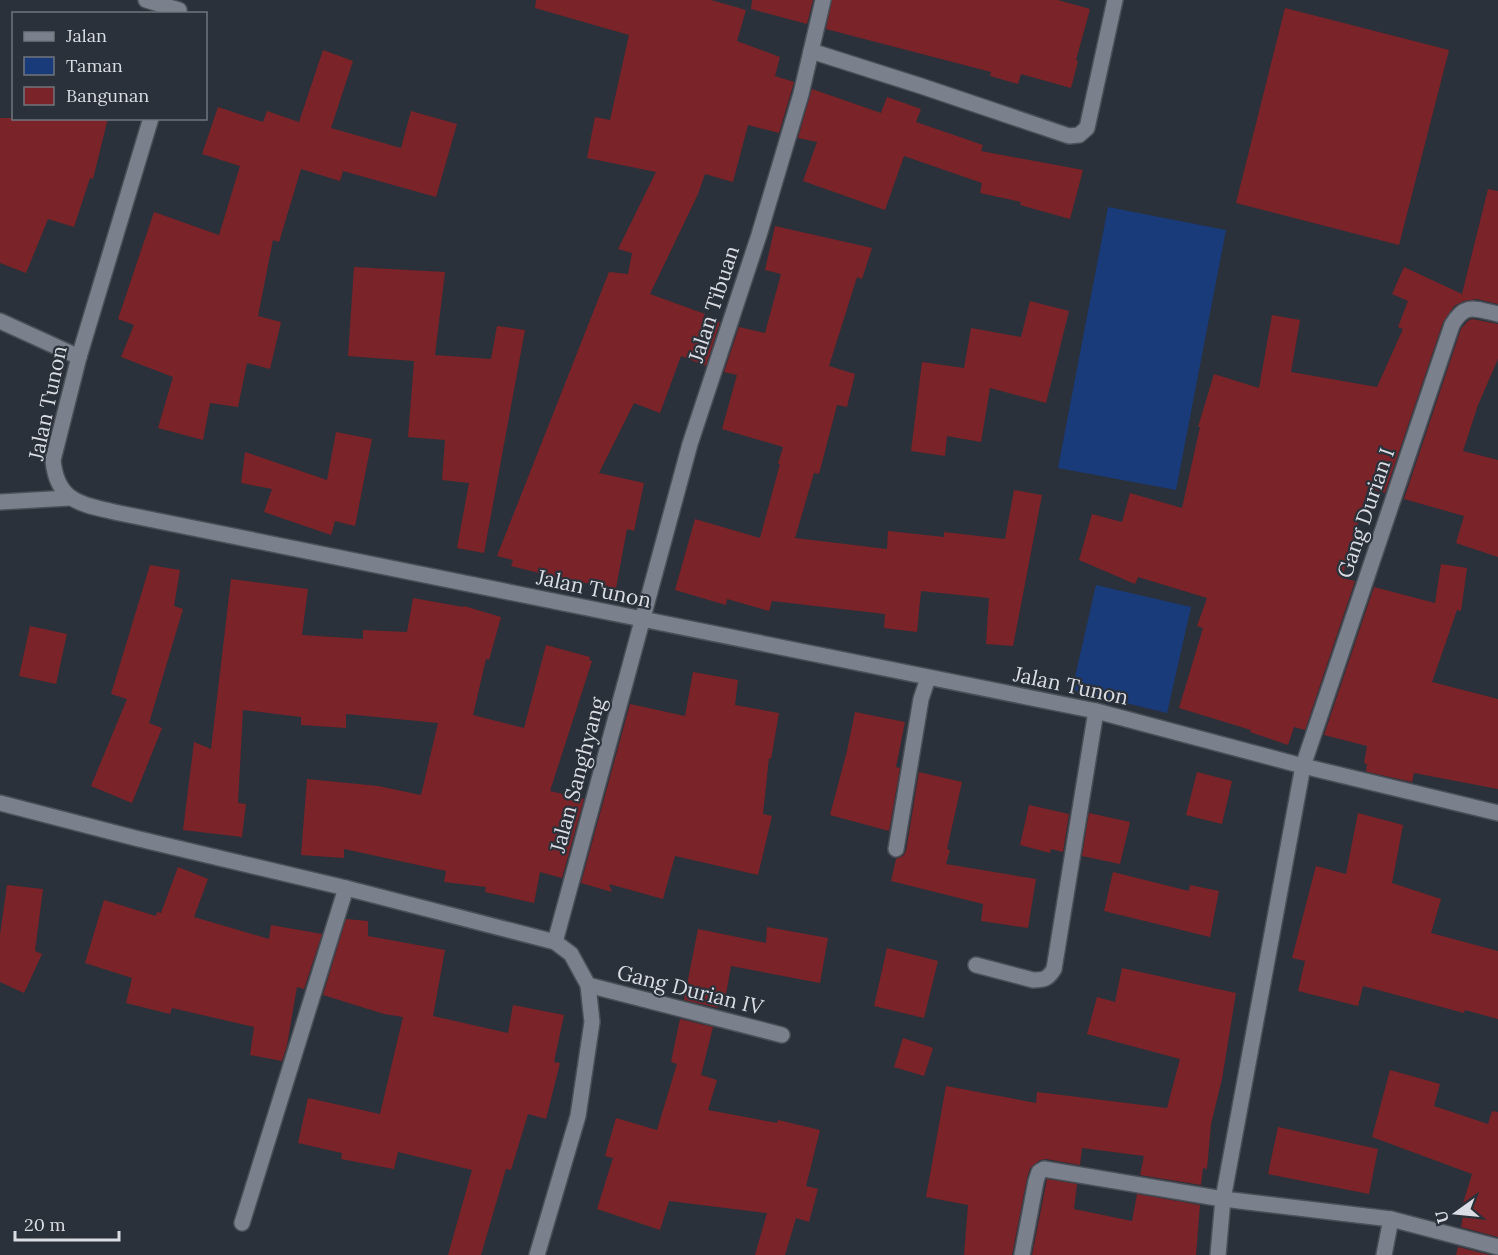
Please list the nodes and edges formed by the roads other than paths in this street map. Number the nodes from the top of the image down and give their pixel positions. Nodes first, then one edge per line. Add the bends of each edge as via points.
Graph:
1 (146, 0) edge
2 (824, 0) edge
3 (1115, 0) edge
4 (179, 8) edge
5 (811, 51) junction
6 (150, 120) edge
7 (1498, 314) edge
8 (0, 321) edge
9 (79, 357) junction
10 (69, 498) junction
11 (0, 502) edge
12 (642, 620) junction
13 (928, 678) junction
14 (1096, 711) junction
15 (1303, 766) junction
16 (0, 803) edge
17 (1498, 813) edge
18 (896, 849) dead end
19 (346, 888) junction
20 (555, 942) junction
21 (976, 965) dead end
22 (588, 985) junction
23 (782, 1035) dead end
24 (1223, 1199) junction
25 (1391, 1219) junction
26 (242, 1223) dead end
27 (1498, 1247) edge
28 (537, 1255) edge
29 (1022, 1255) edge
30 (1218, 1255) edge
31 (1384, 1255) edge

1 - 4 street
2 - 5 street, Jalan Tibuan
3 - 5 street via 1087,128 1080,135 1069,136
5 - 12 street, Jalan Tibuan via 759,235 690,444
6 - 9 street, Jalan Tunon
7 - 15 street, Gang Durian I via 1470,308 1458,314 1452,325
8 - 9 street
9 - 10 street, Jalan Tunon via 53,460 58,485
10 - 11 street
10 - 12 street, Jalan Tunon via 119,513
12 - 13 street, Jalan Tunon
12 - 20 street, Jalan Sanghyang
13 - 14 street, Jalan Tunon
13 - 18 street via 921,699
14 - 15 street, Jalan Tunon
14 - 21 street via 1054,969 1049,977 1033,980
15 - 17 street, Jalan Tunon
15 - 24 street
16 - 19 street
19 - 20 street
19 - 26 street
20 - 22 street via 571,954
22 - 23 street, Gang Durian IV
22 - 28 street via 592,1022 578,1116
24 - 25 street
24 - 29 street via 1044,1169 1036,1181
24 - 30 street
25 - 27 street
25 - 31 street

